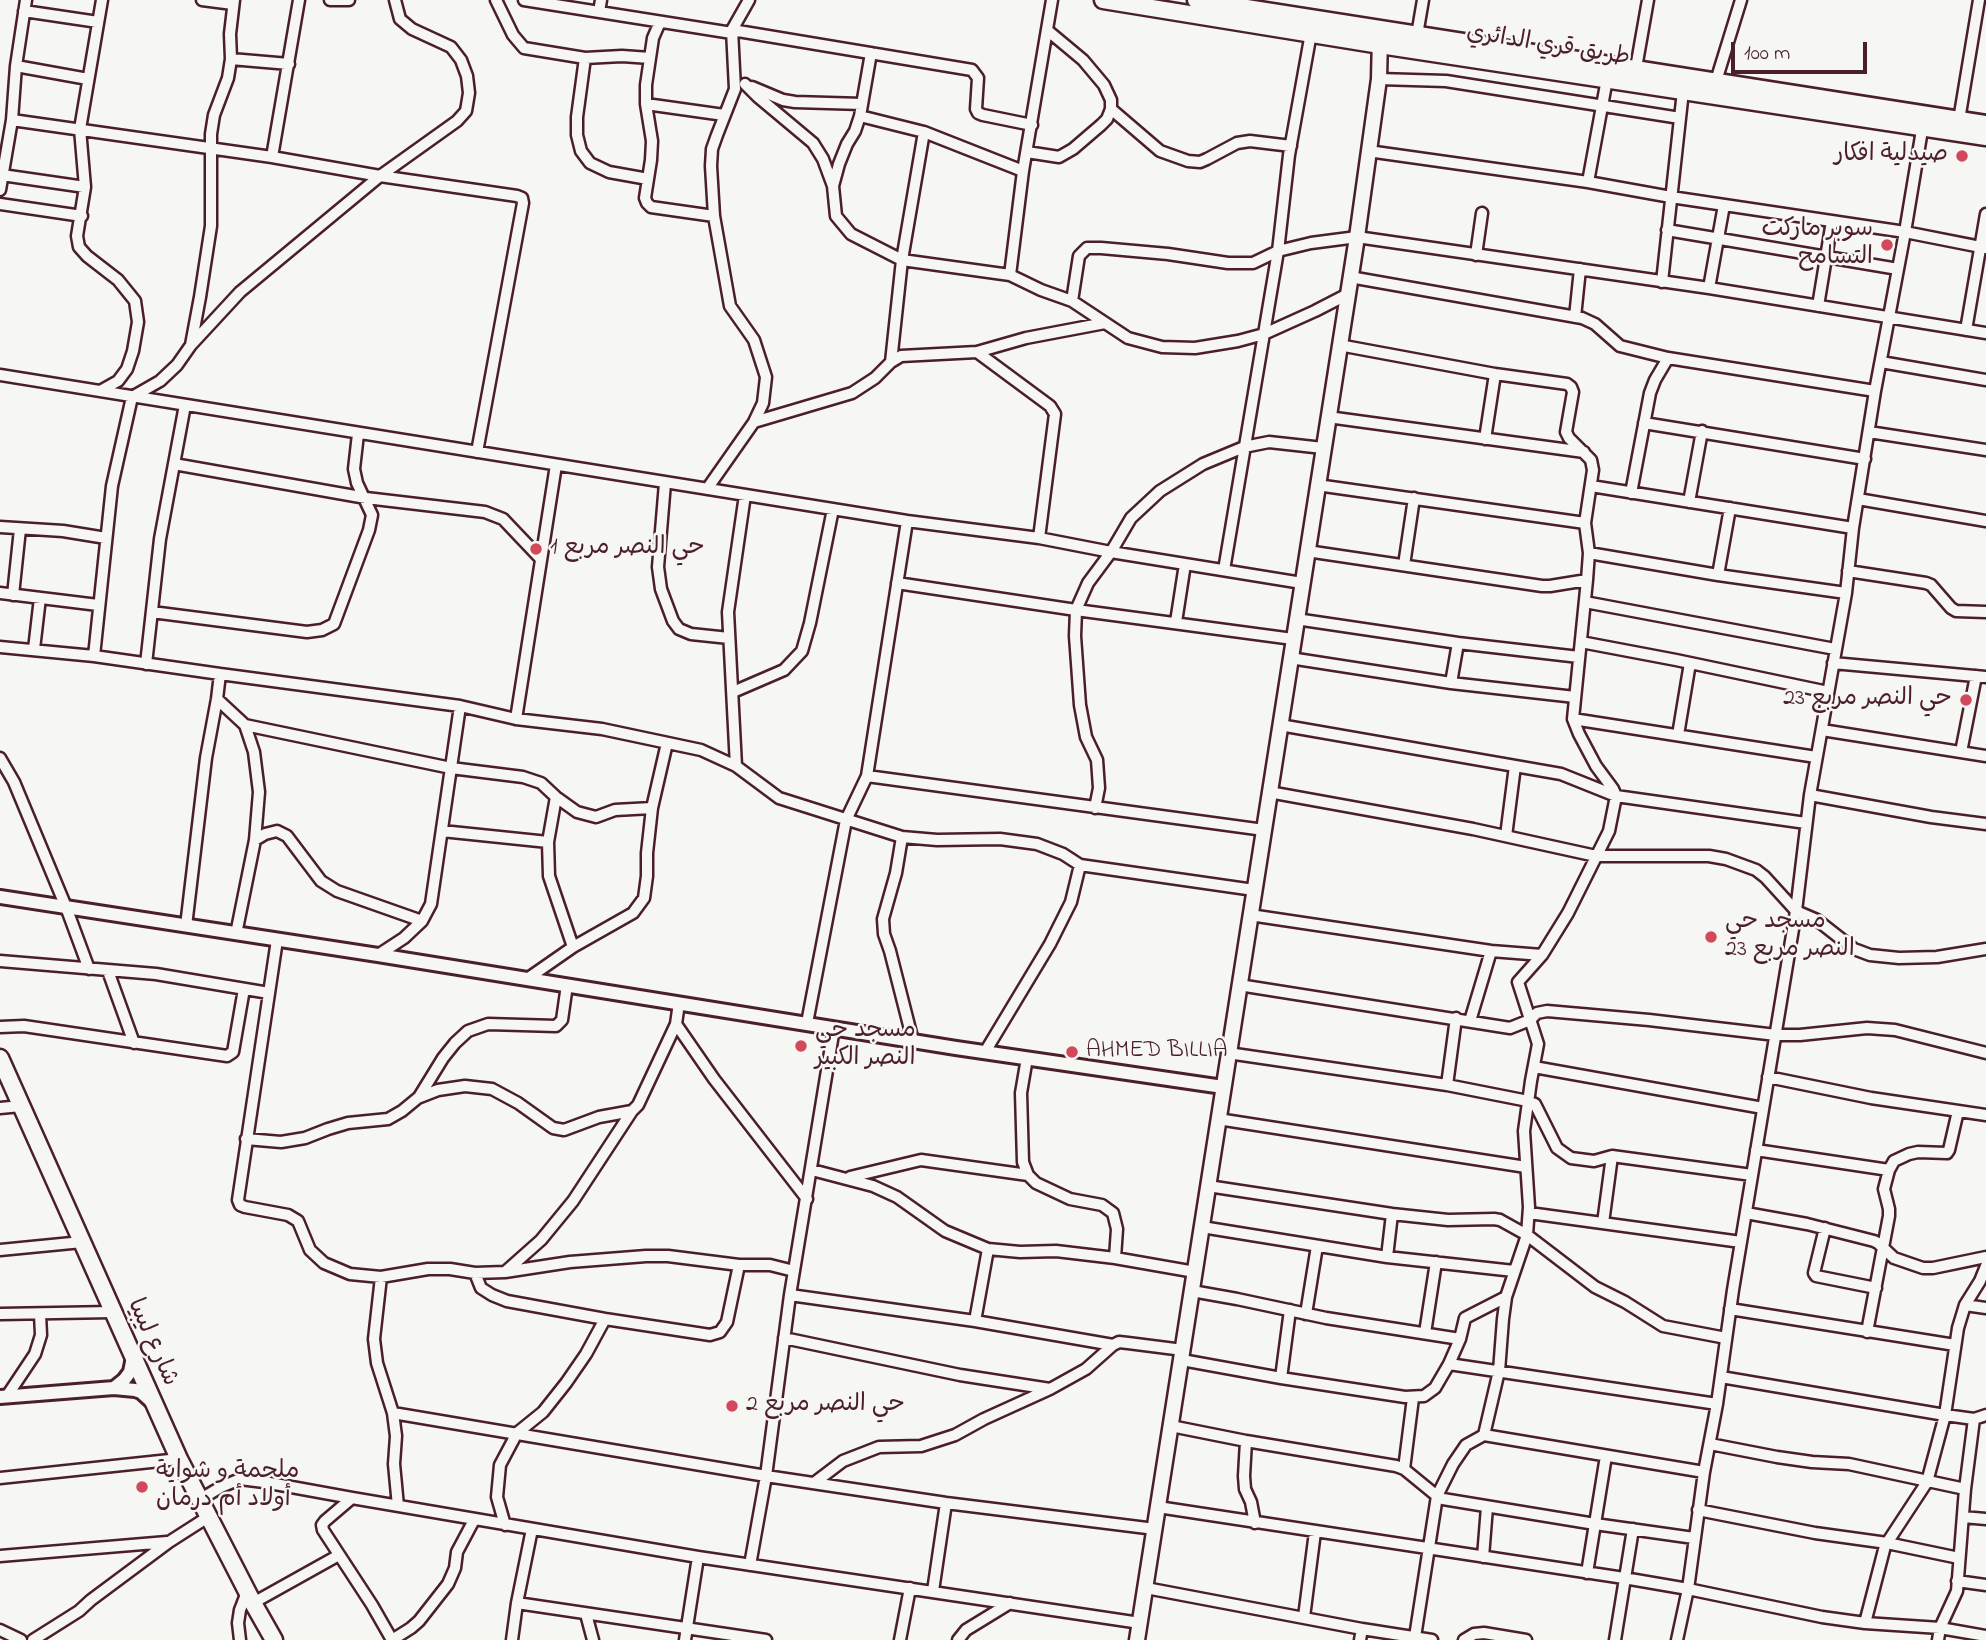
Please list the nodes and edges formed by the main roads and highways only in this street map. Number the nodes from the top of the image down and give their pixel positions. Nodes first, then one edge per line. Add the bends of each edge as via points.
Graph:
1 (1103, 0) edge
2 (1196, 0) edge
3 (1380, 37) junction
4 (1924, 121) junction
5 (1986, 124) edge
6 (1986, 137) edge
7 (0, 1058) edge
8 (272, 1639) edge
9 (1138, 1640) edge

1 - 3 highway, طريق قري الدائري via 1311,33
2 - 3 highway, طريق قري الدائري
3 - 4 highway, طريق قري الدائري via 1683,91
3 - 4 highway, طريق قري الدائري via 1417,35 1636,68
3 - 9 main road via 1379,79 1357,237
4 - 5 highway, طريق قري الدائري
4 - 6 highway, طريق قري الدائري
7 - 8 highway, شارع ليبيا via 178,1459

